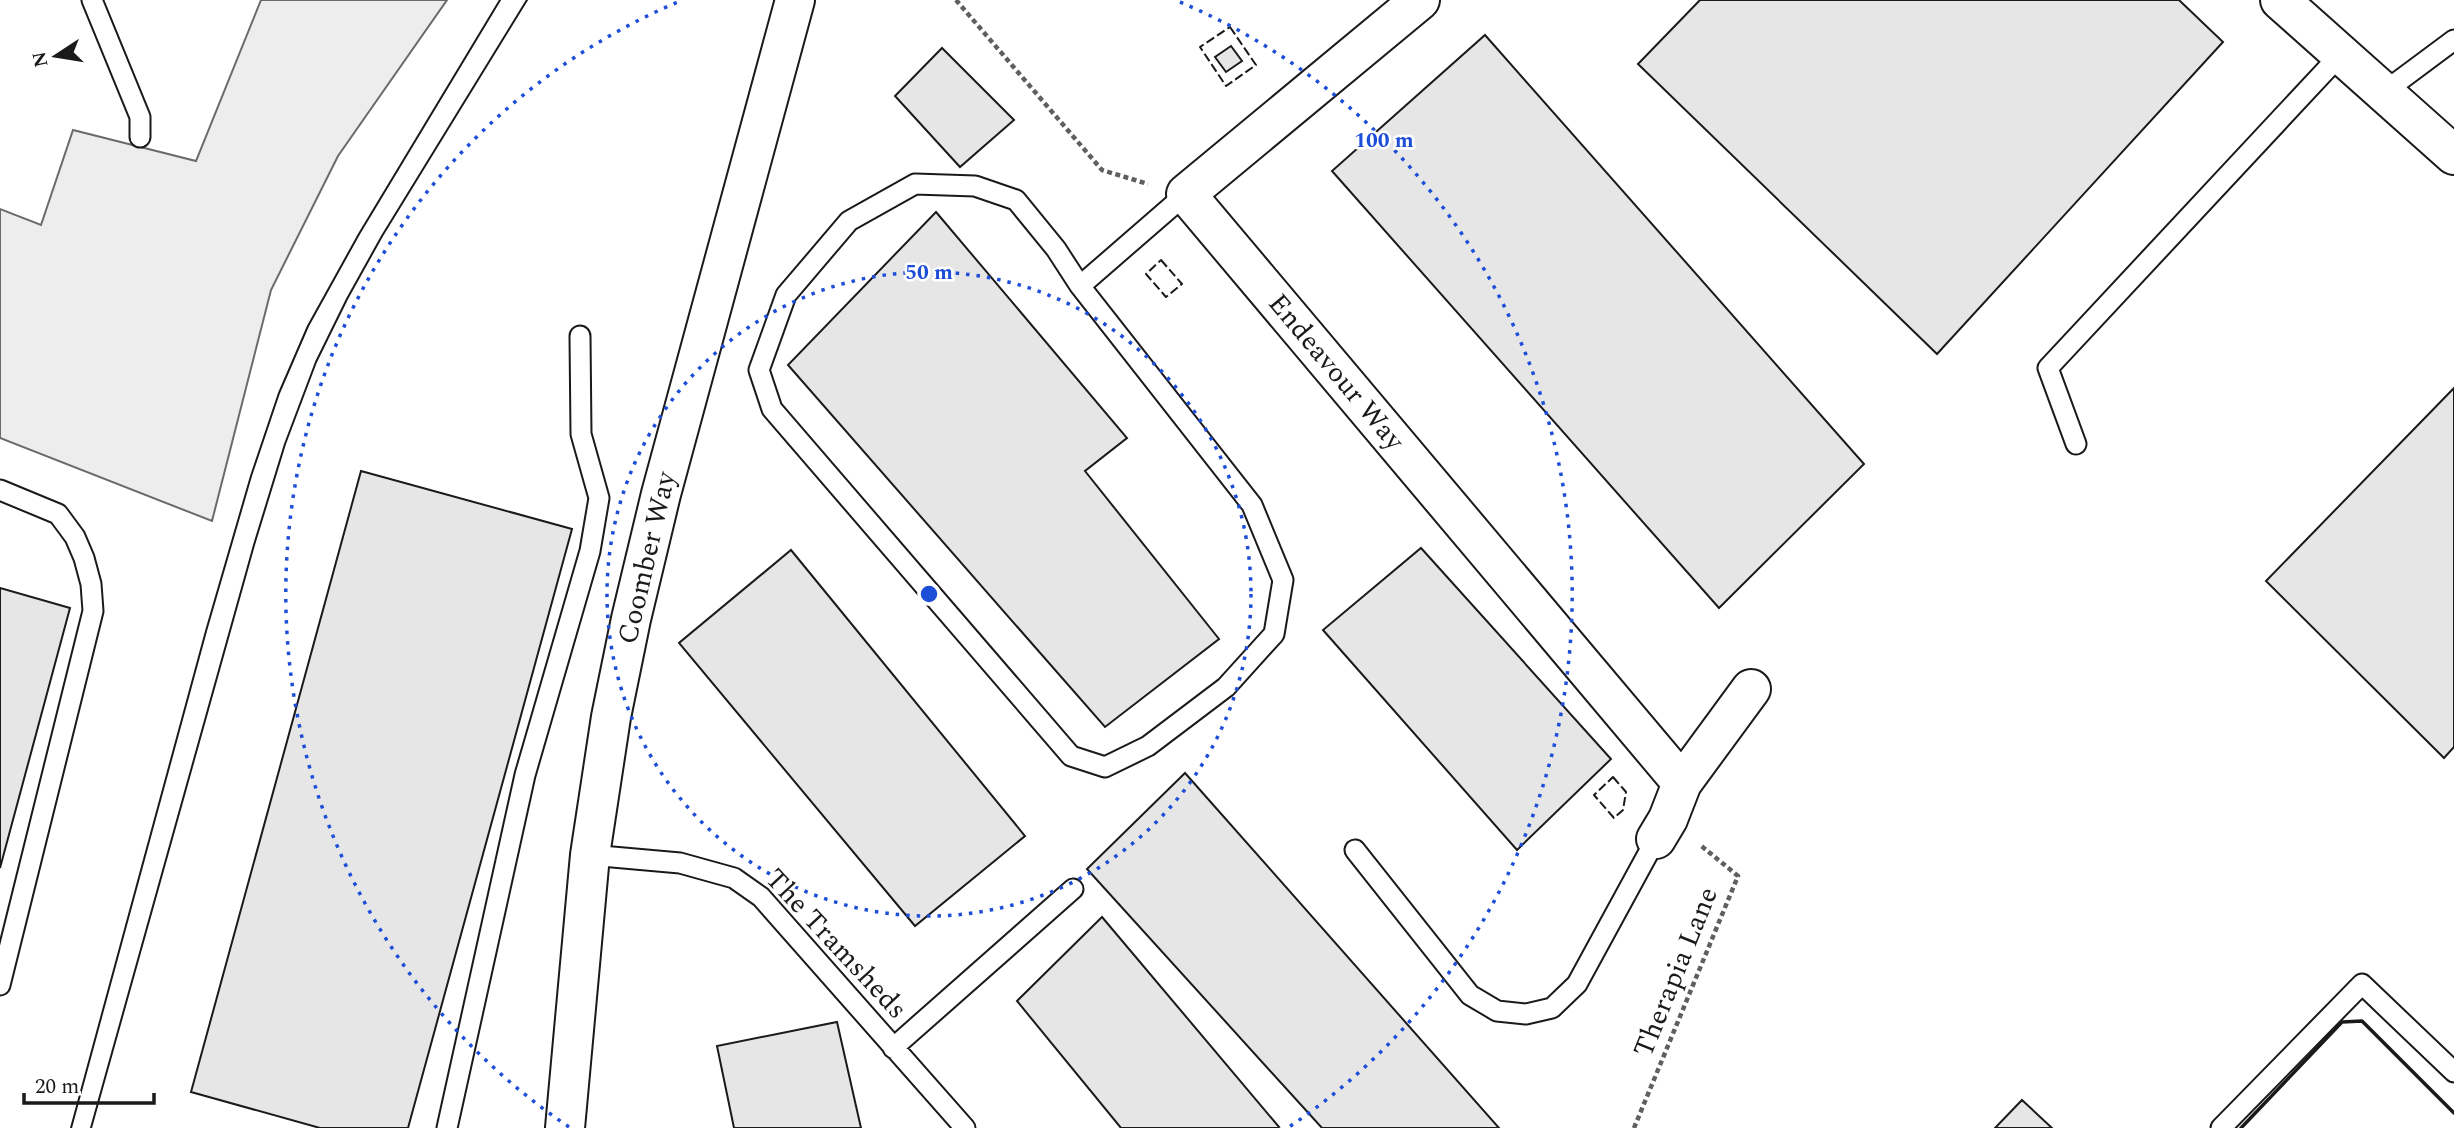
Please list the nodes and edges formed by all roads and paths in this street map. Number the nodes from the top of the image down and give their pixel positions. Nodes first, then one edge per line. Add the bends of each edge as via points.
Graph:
1 (92, 0) edge
2 (795, 0) edge
3 (956, 0) edge
4 (1420, 0) edge
5 (2280, 0) edge
6 (2454, 40) edge
7 (2341, 54) junction
8 (2384, 93) junction
9 (140, 137) dead end
10 (2454, 155) edge
11 (1186, 194) junction
12 (1080, 286) junction
13 (580, 336) dead end
14 (2076, 444) dead end
15 (0, 490) edge
16 (1751, 689) dead end
17 (1682, 783) junction
18 (1662, 829) junction
19 (1355, 850) dead end
20 (590, 855) junction
21 (1073, 889) dead end
22 (0, 985) edge
23 (893, 1048) junction
24 (2454, 1072) edge
25 (572, 1126) edge
26 (447, 1128) edge
27 (965, 1128) edge
28 (1634, 1128) edge
29 (2221, 1128) edge

1 - 9 lane via 140,117
2 - 20 street, Coomber Way via 646,557 611,717
3 - 11 path via 1102,170
4 - 11 street
5 - 7 street
6 - 8 lane
7 - 8 street
7 - 14 lane via 2048,368
8 - 10 street
11 - 12 lane
11 - 17 street, Endeavour Way
12 - 12 lane via 1016,200 975,186 915,184 849,221 786,295 759,370 772,409 1072,756 1105,767 1148,746 1226,687 1274,634 1283,580 1252,505
13 - 26 lane via 581,434 600,498 590,551 525,775
15 - 22 lane via 58,514 84,558 93,611
16 - 17 street
17 - 18 street
18 - 19 lane via 1577,984 1552,1008 1525,1014 1497,1011 1470,995
18 - 28 path, Therapia Lane via 1738,876
20 - 23 lane, The Tramsheds via 680,863 734,877 769,905
20 - 25 street, Coomber Way
21 - 23 lane
23 - 27 lane, The Tramsheds
24 - 29 lane via 2362,984

